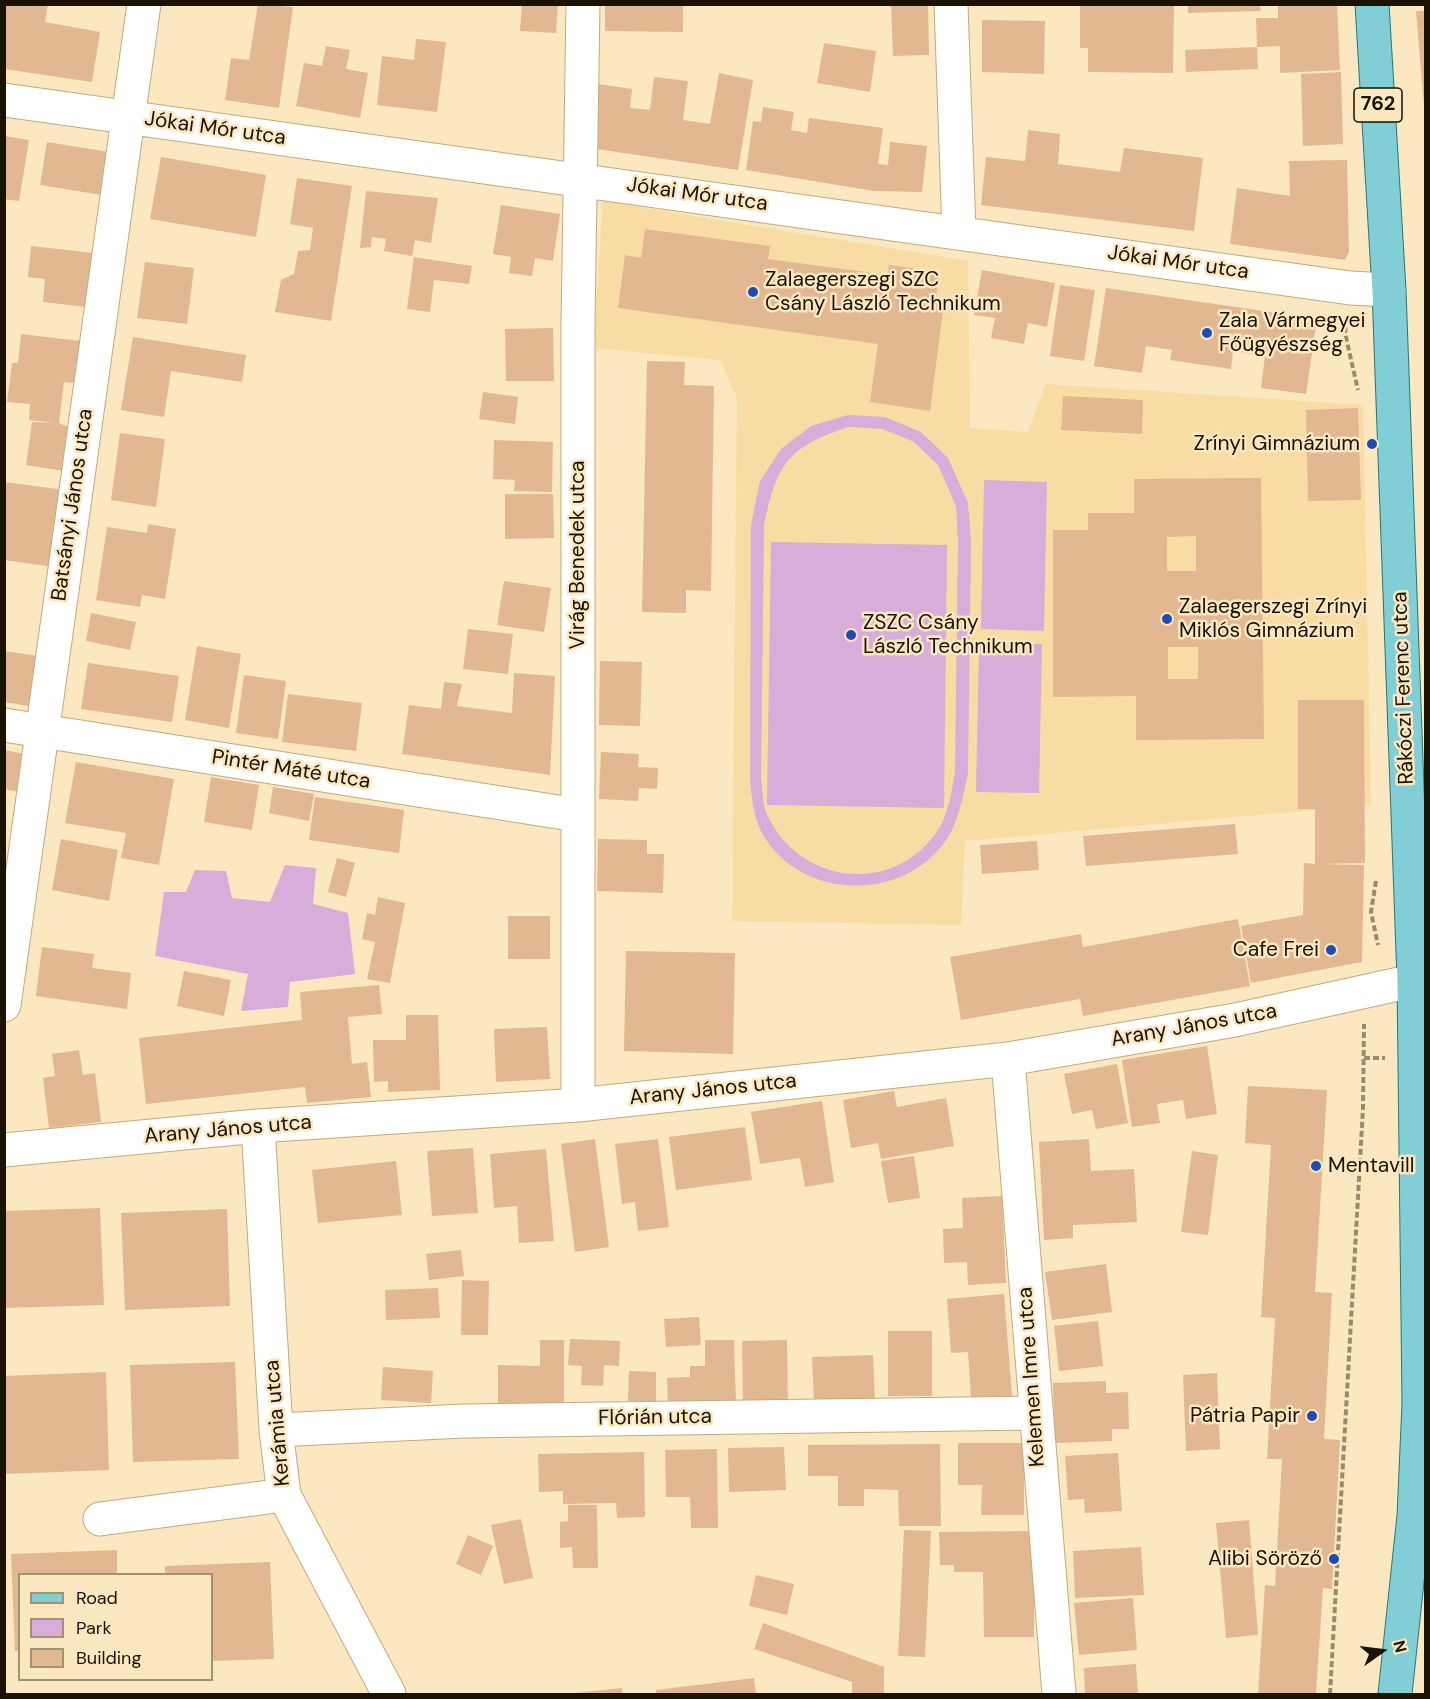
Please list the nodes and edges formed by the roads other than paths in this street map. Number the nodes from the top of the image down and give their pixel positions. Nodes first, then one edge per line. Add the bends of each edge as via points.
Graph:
1 (144, 4) edge
2 (583, 4) edge
3 (951, 4) edge
4 (1372, 4) edge
5 (4, 100) edge
6 (129, 117) junction
7 (581, 179) junction
8 (958, 232) junction
9 (1389, 290) junction
10 (4, 725) edge
11 (41, 731) junction
12 (578, 815) junction
13 (1420, 979) edge
14 (4, 1005) edge
15 (1008, 1059) junction
16 (578, 1105) junction
17 (258, 1126) junction
18 (4, 1150) edge
19 (1422, 1278) edge
20 (1034, 1413) junction
21 (276, 1430) junction
22 (284, 1495) junction
23 (100, 1519) dead end
24 (389, 1695) edge
25 (1059, 1695) edge
26 (1395, 1695) edge

1 - 6 street, Batsányi János utca
2 - 7 street, Virág Benedek utca
3 - 8 street
4 - 9 main road, Rákóczi Ferenc utca / 762
5 - 6 street, Jókai Mór utca
6 - 7 street, Jókai Mór utca
6 - 11 street, Batsányi János utca
7 - 8 street, Jókai Mór utca
7 - 12 street, Virág Benedek utca
8 - 9 street, Jókai Mór utca via 1350,288
9 - 13 main road, Rákóczi Ferenc utca / 762
10 - 11 street, Pintér Máté utca
11 - 12 street, Pintér Máté utca
11 - 14 street, Batsányi János utca
12 - 16 street, Virág Benedek utca
13 - 15 street, Arany János utca via 1235,1020
13 - 19 main road, Rákóczi Ferenc utca / 762
15 - 16 street, Arany János utca
15 - 20 street, Kelemen Imre utca
16 - 17 street, Arany János utca
17 - 18 street, Arany János utca
17 - 21 street, Kerámia utca
19 - 26 main road, Rákóczi Ferenc utca / 762 via 1414,1516
20 - 21 street, Flórián utca via 464,1421
20 - 25 street, Kelemen Imre utca
21 - 22 street, Kerámia utca
22 - 23 street
22 - 24 street, Kerámia utca

